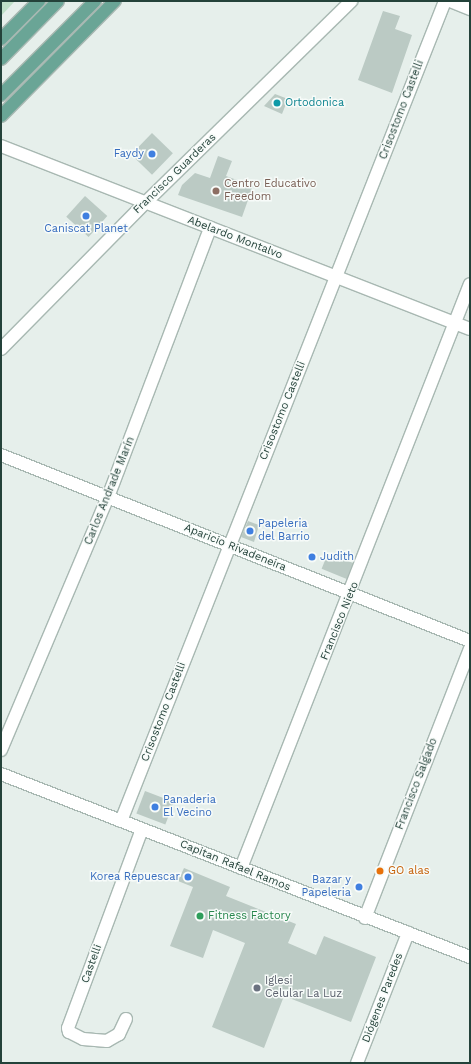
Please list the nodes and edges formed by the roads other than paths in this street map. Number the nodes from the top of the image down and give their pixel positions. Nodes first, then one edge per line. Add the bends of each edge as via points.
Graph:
1 (39, 1) edge
2 (58, 1) edge
3 (95, 1) edge
4 (115, 1) edge
5 (351, 1) edge
6 (445, 1) edge
7 (450, 1) edge
8 (470, 9) edge
9 (1, 39) edge
10 (1, 59) edge
11 (1, 95) edge
12 (1, 116) edge
13 (1, 146) edge
14 (145, 203) junction
15 (210, 228) junction
16 (337, 277) junction
17 (470, 284) edge
18 (454, 323) junction
19 (470, 329) edge
20 (1, 349) edge
21 (1, 455) edge
22 (108, 498) junction
23 (229, 546) junction
24 (351, 594) junction
25 (470, 641) edge
26 (470, 649) edge
27 (1, 750) edge
28 (1, 774) edge
29 (121, 821) junction
30 (142, 829) junction
31 (242, 868) junction
32 (364, 918) junction
33 (408, 933) junction
34 (470, 956) edge
35 (126, 1018) dead end
36 (357, 1063) edge

1 - 9 main road
2 - 10 main road
3 - 11 main road
4 - 12 main road
5 - 14 street, Francisco Guarderas
6 - 16 street, Crisostomo Castelli
7 - 8 street
13 - 14 street, Abelardo Montalvo
14 - 15 street, Abelardo Montalvo
14 - 20 street, Francisco Guarderas
15 - 16 street, Abelardo Montalvo
15 - 22 street, Carlos Andrade Marín
16 - 18 street, Abelardo Montalvo
16 - 23 street, Crisostomo Castelli
17 - 18 street, Francisco Nieto
18 - 19 street, Abelardo Montalvo
18 - 24 street, Francisco Nieto
21 - 22 street, Aparicio Rivadeneira
22 - 23 street, Aparicio Rivadeneira
22 - 27 street, Carlos Andrade Marín
23 - 24 street, Aparicio Rivadeneira
23 - 29 street, Crisostomo Castelli
24 - 25 street, Aparicio Rivadeneira
24 - 31 street, Francisco Nieto
26 - 32 street, Francisco Salgado
28 - 29 street, Capitan Rafael Ramos
29 - 30 street, Capitan Rafael Ramos
30 - 31 street, Capitan Rafael Ramos
30 - 35 street, Castelli via 68,1028 69,1032 82,1039 107,1041 119,1034
31 - 32 street, Capitan Rafael Ramos
32 - 33 street, Capitan Rafael Ramos
33 - 34 street, Capitan Rafael Ramos
33 - 36 street, Diógenes Paredes

